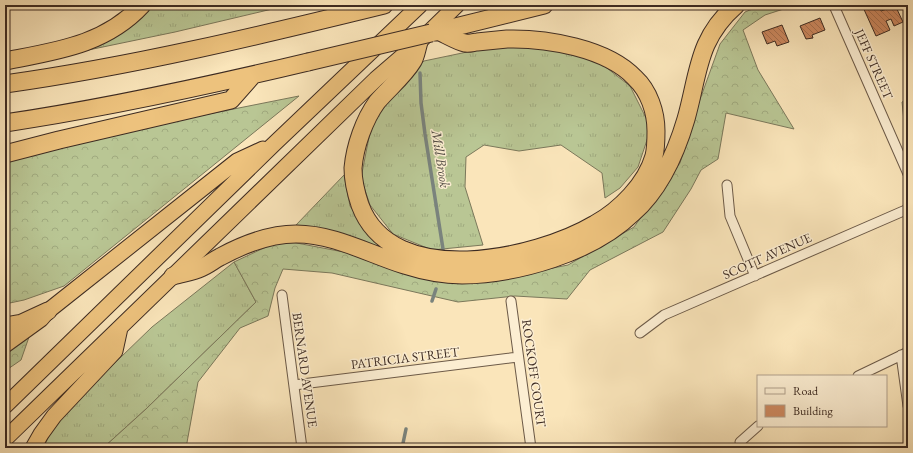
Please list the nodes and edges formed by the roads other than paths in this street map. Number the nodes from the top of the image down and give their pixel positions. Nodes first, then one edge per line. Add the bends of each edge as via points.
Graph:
1 (142, 5) edge
2 (420, 5) edge
3 (456, 5) edge
4 (544, 5) edge
5 (736, 5) edge
6 (376, 7) edge
7 (835, 8) dead end
8 (430, 35) junction
9 (5, 61) edge
10 (253, 75) junction
11 (5, 84) edge
12 (5, 123) edge
13 (274, 144) junction
14 (5, 154) edge
15 (908, 174) edge
16 (727, 185) dead end
17 (908, 209) edge
18 (174, 276) junction
19 (755, 276) junction
20 (282, 295) dead end
21 (511, 301) dead end
22 (48, 311) junction
23 (5, 326) edge
24 (120, 328) junction
25 (640, 334) dead end
26 (5, 345) edge
27 (905, 353) edge
28 (518, 357) junction
29 (860, 375) edge
30 (294, 385) junction
31 (5, 406) edge
32 (908, 406) edge
33 (757, 427) edge
34 (5, 440) edge
35 (740, 442) dead end
36 (33, 448) edge
37 (302, 448) edge
38 (531, 448) edge

1 - 9 highway via 121,25 95,39 59,50
2 - 13 highway
3 - 8 highway
4 - 8 highway
5 - 18 highway via 724,16 706,45 686,120 662,178 633,214 597,239 551,259 525,266 460,275 422,271 316,235 287,234 258,240 201,268
6 - 11 highway via 178,54
7 - 15 street, JEFF STREET
8 - 8 highway via 414,61 376,104 359,141 354,163 354,181 362,210 368,222 390,242 406,251 443,259 481,259 524,251 553,243 596,224 615,210 641,182 654,155 656,124 646,92 618,63 586,50 526,39 464,43
8 - 10 highway, bridge
8 - 18 highway via 376,79
10 - 12 highway via 139,100
10 - 14 highway via 231,100
13 - 22 highway via 237,161
13 - 31 highway
16 - 19 street via 730,216
17 - 19 street, SCOTT AVENUE
18 - 24 highway
19 - 25 street, SCOTT AVENUE via 664,315
20 - 30 street, BERNARD AVENUE
21 - 28 street, ROCKOFF COURT
22 - 23 highway via 22,323
22 - 26 highway
24 - 34 highway
24 - 36 highway via 115,351 54,416
27 - 29 street
27 - 32 street
28 - 30 street, PATRICIA STREET
28 - 38 street, ROCKOFF COURT
30 - 37 street, BERNARD AVENUE
33 - 35 street

